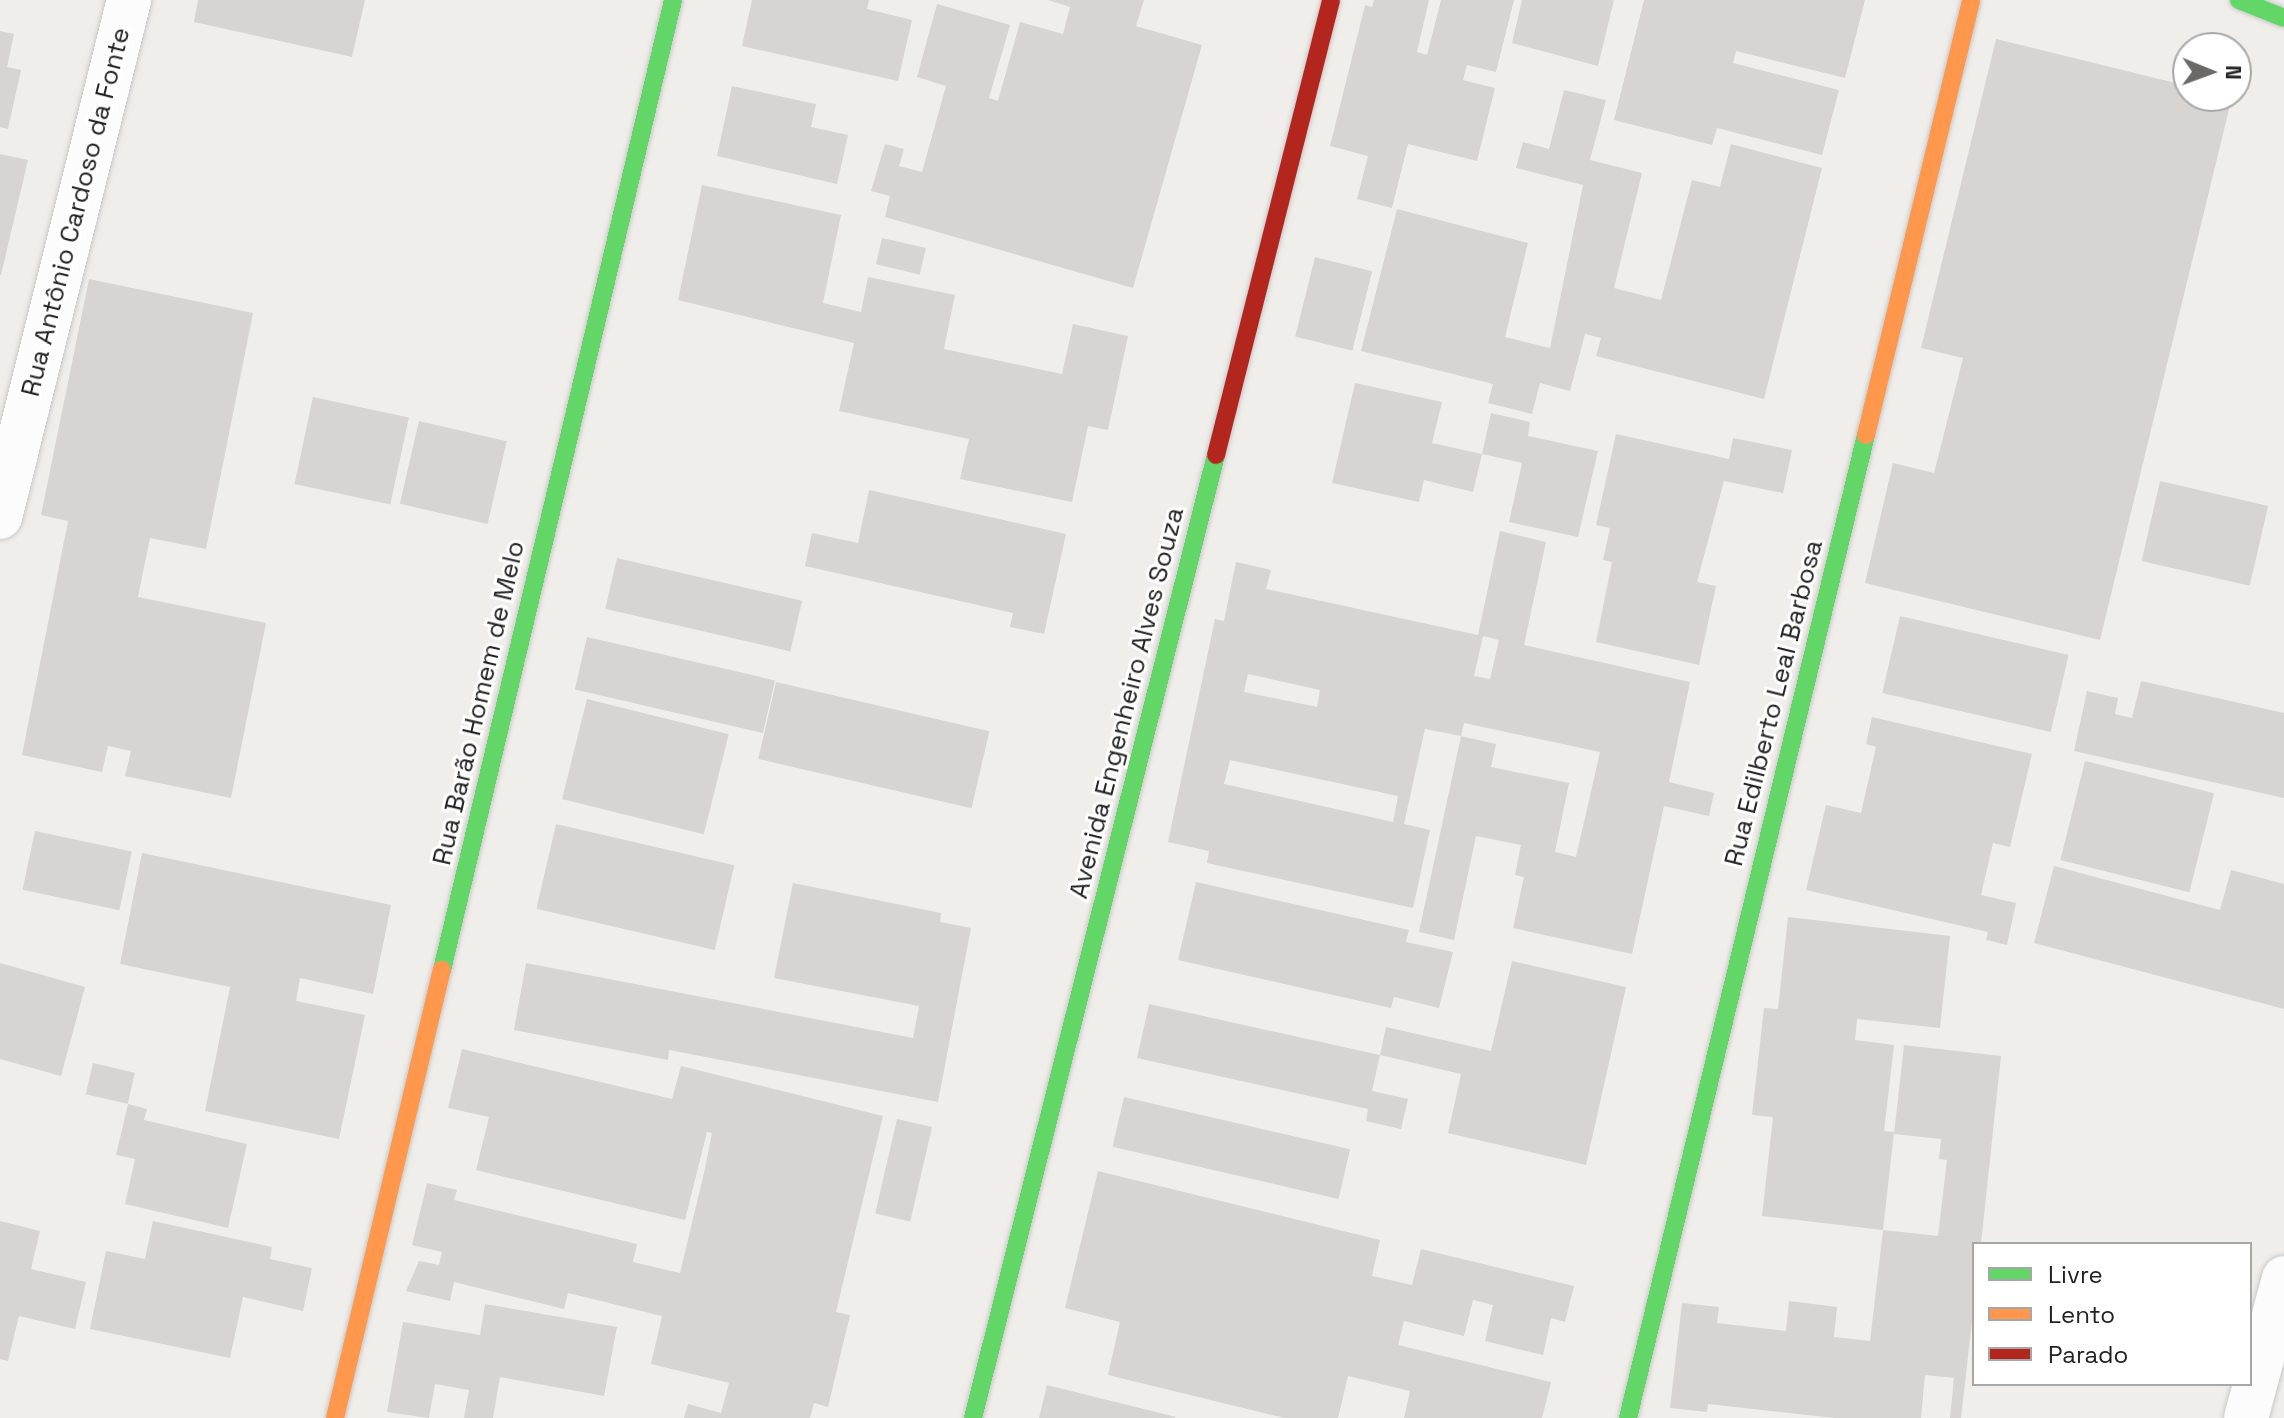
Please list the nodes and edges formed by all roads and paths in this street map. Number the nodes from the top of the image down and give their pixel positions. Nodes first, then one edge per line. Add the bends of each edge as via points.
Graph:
1 (129, 0) edge
2 (673, 0) edge
3 (1331, 0) edge
4 (1971, 0) edge
5 (2239, 0) edge
6 (2284, 18) edge
7 (0, 517) edge
8 (2281, 1306) edge
9 (335, 1418) edge
10 (973, 1418) edge
11 (1628, 1418) edge
12 (2246, 1418) edge

1 - 7 street, Rua Antônio Cardoso da Fonte
2 - 9 street, Rua Barão Homem de Melo
3 - 10 street, Avenida Engenheiro Alves Souza
4 - 11 street, Rua Edilberto Leal Barbosa
5 - 6 street
8 - 12 street

